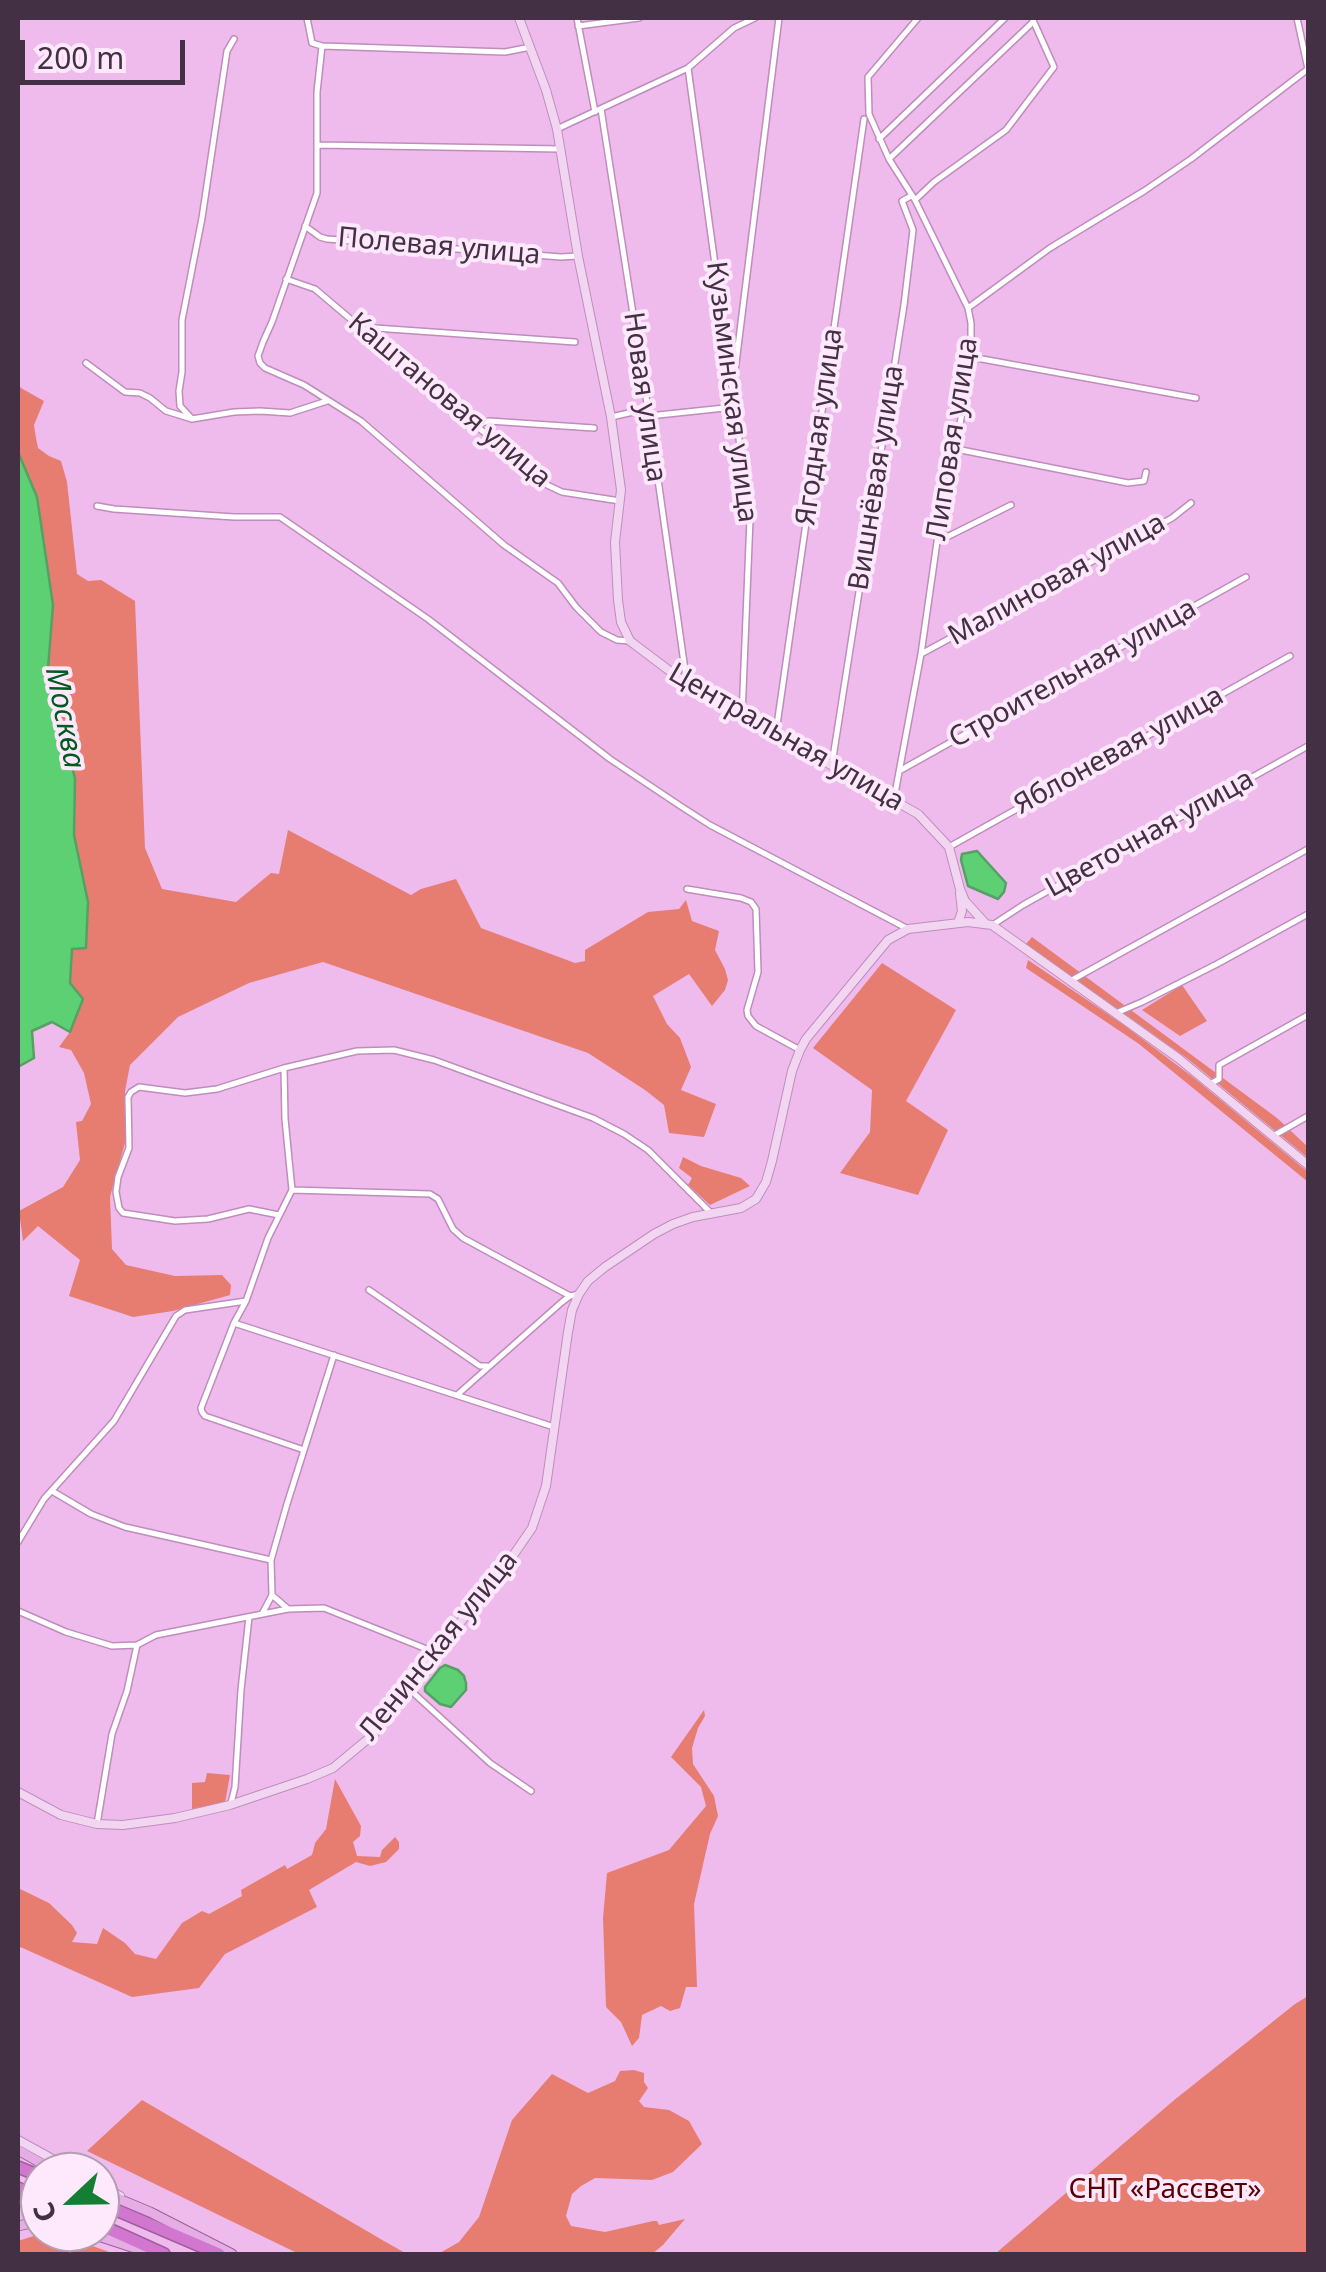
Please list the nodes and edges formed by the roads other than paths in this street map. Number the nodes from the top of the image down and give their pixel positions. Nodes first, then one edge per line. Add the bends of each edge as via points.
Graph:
1 (307, 18) edge
2 (519, 18) edge
3 (639, 18) edge
4 (755, 18) edge
5 (779, 18) edge
6 (918, 18) edge
7 (1005, 18) edge
8 (1297, 18) edge
9 (1033, 20) edge
10 (578, 22) edge
11 (234, 39) dead end
12 (322, 46) junction
13 (531, 47) junction
14 (688, 68) junction
15 (598, 110) junction
16 (864, 119) dead end
17 (556, 129) junction
18 (879, 139) junction
19 (318, 144) junction
20 (560, 149) junction
21 (889, 159) junction
22 (913, 198) junction
23 (305, 226) junction
24 (578, 256) junction
25 (286, 280) junction
26 (968, 308) junction
27 (364, 330) junction
28 (575, 342) dead end
29 (970, 357) junction
30 (86, 362) dead end
31 (732, 394) junction
32 (1196, 398) dead end
33 (327, 401) junction
34 (734, 407) junction
35 (648, 412) junction
36 (611, 416) junction
37 (192, 419) junction
38 (474, 424) junction
39 (594, 428) dead end
40 (956, 449) junction
41 (1146, 472) dead end
42 (620, 502) junction
43 (1191, 503) dead end
44 (1010, 504) dead end
45 (97, 506) dead end
46 (937, 542) junction
47 (1246, 578) dead end
48 (630, 641) junction
49 (921, 654) junction
50 (1290, 656) dead end
51 (687, 684) junction
52 (742, 717) junction
53 (775, 735) junction
54 (1308, 746) edge
55 (832, 767) junction
56 (901, 770) junction
57 (894, 799) junction
58 (950, 847) junction
59 (1308, 848) edge
60 (687, 889) dead end
61 (960, 889) junction
62 (1308, 914) edge
63 (958, 923) junction
64 (989, 924) junction
65 (908, 928) junction
66 (1070, 982) junction
67 (1114, 1014) junction
68 (1308, 1015) edge
69 (800, 1050) junction
70 (284, 1068) junction
71 (1210, 1084) junction
72 (1308, 1116) edge
73 (1273, 1136) junction
74 (1308, 1165) edge
75 (292, 1190) junction
76 (712, 1214) junction
77 (279, 1215) junction
78 (369, 1290) dead end
79 (575, 1295) junction
80 (244, 1301) junction
81 (234, 1323) junction
82 (334, 1355) junction
83 (494, 1363) junction
84 (456, 1395) junction
85 (554, 1427) junction
86 (302, 1450) junction
87 (52, 1492) junction
88 (18, 1542) edge
89 (271, 1560) junction
90 (272, 1595) junction
91 (288, 1609) junction
92 (18, 1611) edge
93 (262, 1614) junction
94 (249, 1617) junction
95 (137, 1644) junction
96 (435, 1653) junction
97 (408, 1688) junction
98 (530, 1791) dead end
99 (18, 1792) edge
100 (230, 1805) junction
101 (97, 1824) junction
102 (120, 2198) edge
103 (120, 2212) edge
104 (120, 2234) edge
105 (120, 2243) edge
106 (153, 2254) edge
107 (164, 2254) edge
108 (219, 2254) edge
109 (232, 2254) edge

1 - 12 street via 312,43
2 - 13 street
3 - 10 street
4 - 14 street
5 - 31 street
6 - 18 street, Липовая улица via 868,78 868,114
7 - 18 street
8 - 26 street via 1308,68 1191,159
9 - 21 street
9 - 22 street via 1054,67 1006,130
10 - 15 street, Новая улица
11 - 37 street via 182,320 180,406
12 - 13 street via 505,52
12 - 19 street
13 - 17 street
14 - 15 street
14 - 31 street, Кузьминская улица
15 - 17 street
15 - 35 street, Новая улица
16 - 53 street, Ягодная улица
17 - 20 street
18 - 21 street, Липовая улица
19 - 20 street
19 - 23 street via 316,192
20 - 24 street
21 - 22 street, Липовая улица
22 - 26 street, Липовая улица
22 - 55 street, Вишнёвая улица via 902,201 913,230 904,305
23 - 24 street, Полевая улица via 328,239
23 - 25 street
24 - 36 street
25 - 27 street, Каштановая улица via 315,288
25 - 33 street via 260,362
26 - 29 street, Липовая улица
27 - 28 street
27 - 38 street, Каштановая улица
29 - 32 street
29 - 40 street, Липовая улица
30 - 37 street via 125,392
31 - 34 street, Кузьминская улица
33 - 37 street via 290,413
33 - 48 street via 361,421 558,583 600,632
34 - 35 street
34 - 52 street, Кузьминская улица via 750,519
35 - 36 street
35 - 51 street, Новая улица
36 - 42 street
38 - 39 street
38 - 42 street, Каштановая улица via 552,489
40 - 41 street via 1128,482 1144,480
40 - 46 street, Липовая улица
42 - 48 street via 618,600
43 - 49 street, Малиновая улица
44 - 46 street
45 - 65 street via 280,517 668,798
46 - 49 street, Липовая улица
47 - 56 street, Строительная улица
48 - 51 street, Центральная улица
49 - 56 street, Липовая улица
50 - 58 street, Яблоневая улица
51 - 52 street, Центральная улица
52 - 53 street, Центральная улица
53 - 55 street, Центральная улица
54 - 64 street, Цветочная улица
55 - 57 street, Центральная улица
56 - 57 street, Липовая улица
57 - 58 street, Центральная улица
58 - 61 street
59 - 66 street
60 - 69 street via 741,898 756,909 758,972 748,1016
61 - 63 street
61 - 64 street
62 - 67 street
63 - 64 street
63 - 65 street
64 - 66 street
65 - 69 street via 888,940
66 - 67 street
67 - 71 street
68 - 71 street via 1219,1065 1219,1079
69 - 76 street via 766,1182 748,1206
70 - 75 street
70 - 76 street via 357,1051 394,1050 434,1060 624,1134
70 - 77 street via 217,1089 134,1089 116,1192 123,1213 175,1222 249,1209
71 - 73 street
72 - 73 street
73 - 74 street
75 - 77 street
75 - 79 street via 430,1194 463,1238
76 - 79 street via 654,1234
77 - 80 street
78 - 83 street via 480,1366
79 - 83 street
79 - 85 street, Ленинская улица
80 - 81 street
80 - 87 street via 176,1316 114,1421
81 - 82 street
81 - 86 street via 202,1412
82 - 84 street
82 - 86 street
83 - 84 street
84 - 85 street
85 - 96 street, Ленинская улица via 532,1528
86 - 89 street
87 - 88 street
87 - 89 street via 125,1527
89 - 90 street
90 - 91 street
90 - 93 street
91 - 93 street
91 - 96 street via 330,1610
92 - 95 street via 112,1646
93 - 94 street
94 - 95 street
94 - 100 street
95 - 101 street
96 - 97 street, Ленинская улица
97 - 98 street
97 - 100 street, Ленинская улица via 374,1734 332,1768
99 - 101 street, Ленинская улица via 61,1815
100 - 101 street, Ленинская улица via 175,1818
102 - 109 main road
103 - 108 highway
104 - 107 highway
105 - 106 main road

